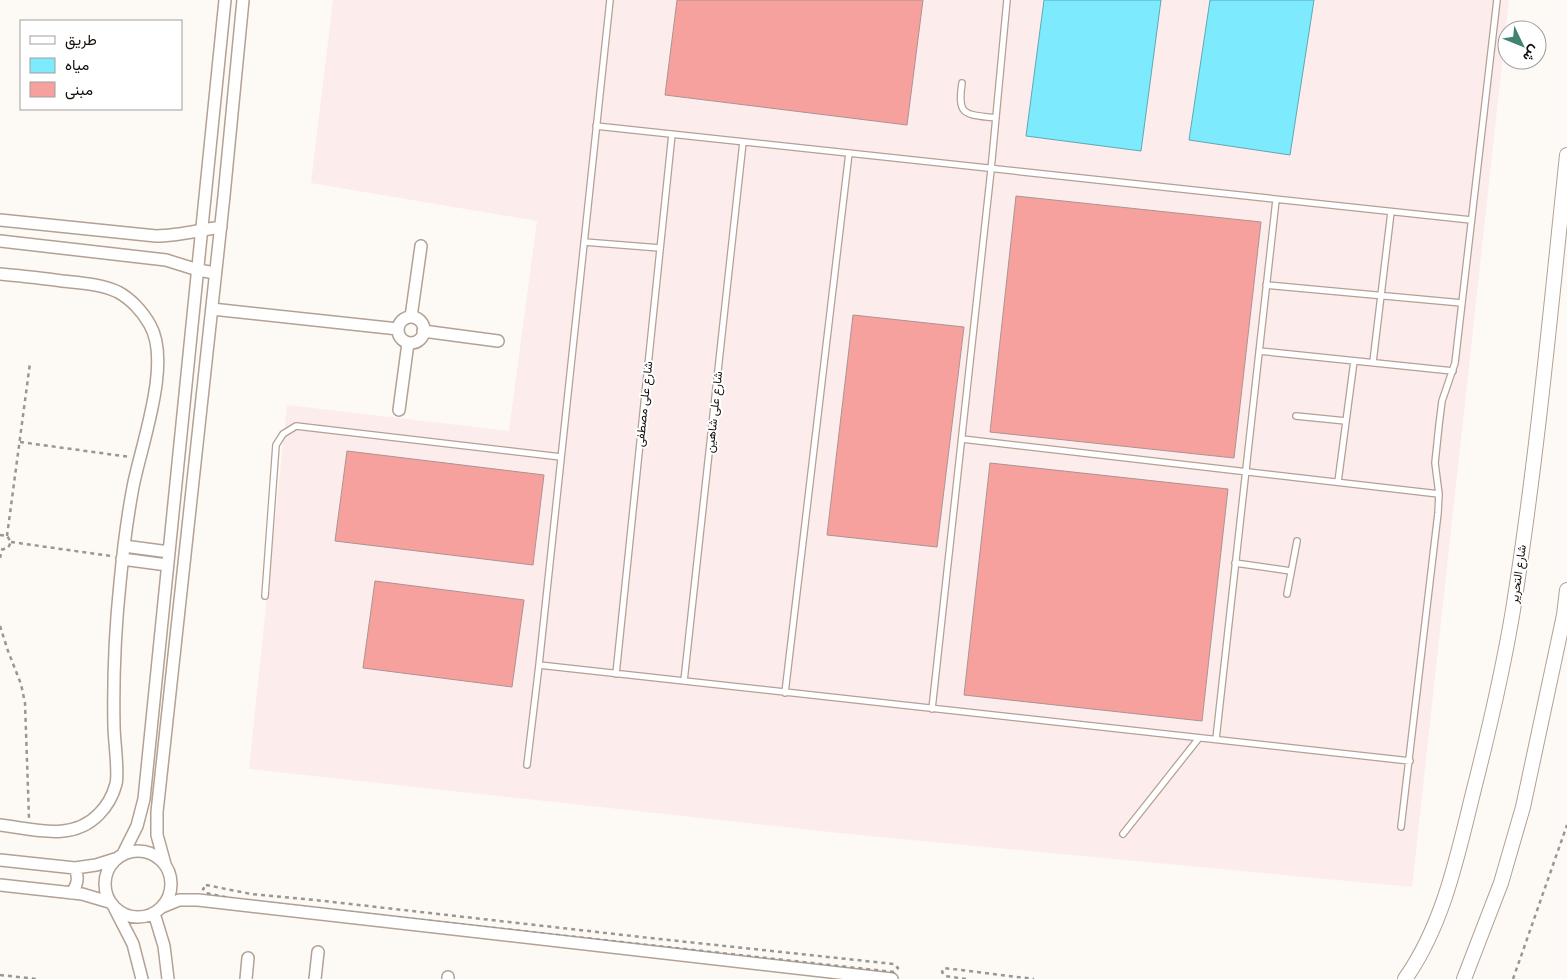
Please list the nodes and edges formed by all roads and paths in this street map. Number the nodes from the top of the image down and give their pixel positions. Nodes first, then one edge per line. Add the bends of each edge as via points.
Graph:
1 (225, 0) edge
2 (243, 0) edge
3 (610, 0) edge
4 (1007, 0) edge
5 (1497, 0) edge
6 (223, 15) junction
7 (241, 18) junction
8 (962, 83) dead end
9 (996, 118) junction
10 (596, 126) junction
11 (672, 134) junction
12 (743, 142) junction
13 (849, 153) junction
14 (1567, 154) edge
15 (991, 170) junction
16 (205, 195) junction
17 (224, 196) junction
18 (1276, 200) junction
19 (1391, 212) junction
20 (0, 220) edge
21 (1471, 220) junction
22 (1567, 220) edge
23 (221, 228) junction
24 (202, 229) junction
25 (1559, 232) junction
26 (156, 236) junction
27 (0, 241) edge
28 (584, 242) junction
29 (421, 246) dead end
30 (660, 248) junction
31 (154, 258) junction
32 (198, 270) junction
33 (215, 273) junction
34 (0, 274) edge
35 (1266, 285) junction
36 (1381, 296) junction
37 (194, 303) junction
38 (1462, 304) junction
39 (212, 307) junction
40 (411, 317) junction
41 (398, 329) junction
42 (424, 331) junction
43 (498, 341) dead end
44 (408, 343) junction
45 (1259, 350) junction
46 (1354, 360) junction
47 (1373, 362) junction
48 (30, 363) dead end
49 (1453, 371) junction
50 (399, 410) dead end
51 (1296, 416) dead end
52 (1346, 421) junction
53 (962, 439) junction
54 (20, 442) junction
55 (561, 457) junction
56 (139, 458) junction
57 (1245, 471) junction
58 (1338, 482) junction
59 (1439, 494) junction
60 (0, 535) edge
61 (7, 536) junction
62 (1297, 541) dead end
63 (10, 542) junction
64 (1, 550) edge
65 (169, 552) junction
66 (123, 554) junction
67 (0, 558) edge
68 (1235, 563) junction
69 (167, 565) junction
70 (1291, 571) junction
71 (1567, 590) edge
72 (1286, 594) dead end
73 (265, 596) dead end
74 (1565, 613) edge
75 (0, 626) edge
76 (539, 666) junction
77 (616, 674) junction
78 (684, 681) junction
79 (785, 692) junction
80 (932, 709) junction
81 (1199, 738) junction
82 (1216, 740) junction
83 (1410, 761) junction
84 (527, 765) dead end
85 (0, 825) edge
86 (157, 825) junction
87 (1567, 825) edge
88 (137, 826) junction
89 (1401, 826) dead end
90 (30, 828) junction
91 (1123, 834) dead end
92 (119, 856) junction
93 (0, 860) edge
94 (165, 864) junction
95 (74, 868) junction
96 (0, 886) edge
97 (71, 893) junction
98 (112, 905) junction
99 (158, 910) junction
100 (318, 952) dead end
101 (248, 958) dead end
102 (780, 967) junction
103 (0, 975) edge
104 (37, 979) edge
105 (142, 979) edge
106 (168, 979) edge
107 (246, 979) edge
108 (315, 979) edge
109 (779, 979) edge
110 (892, 979) edge
111 (966, 979) edge
112 (1034, 979) edge
113 (1405, 979) edge
114 (1464, 979) edge
115 (1513, 979) edge

1 - 6 street
2 - 7 street
3 - 10 lane
4 - 9 lane
5 - 21 lane
6 - 7 street
6 - 16 street
7 - 17 street
8 - 9 lane via 960,106 964,111 970,115
9 - 15 lane
10 - 11 lane
10 - 28 lane
11 - 12 lane
11 - 30 lane, شارع على مصطفى
12 - 13 lane
12 - 78 lane, شارع على شاهين
13 - 15 lane
13 - 79 lane
14 - 25 street, شارع التحرير
15 - 18 lane
15 - 53 lane
16 - 17 street
16 - 24 street
17 - 23 street
18 - 19 lane
18 - 35 lane
19 - 21 lane
19 - 36 lane
20 - 26 street
21 - 38 lane
22 - 25 street
23 - 24 street
23 - 33 street
24 - 26 street via 180,235
24 - 32 street
25 - 113 street, شارع التحرير via 1534,460 1499,682 1466,822 1438,918 1427,944
26 - 31 street via 158,246
27 - 31 street
28 - 30 lane
28 - 55 lane
29 - 40 street
30 - 77 lane, شارع على مصطفى
31 - 32 street
32 - 33 street
32 - 37 street
33 - 39 street
34 - 56 street via 96,285 119,293 137,307 151,326 158,348 159,372
35 - 36 lane
35 - 45 lane
36 - 38 lane
36 - 47 lane
37 - 39 street
37 - 65 street
38 - 49 lane
39 - 41 street
39 - 86 street
40 - 41 street via 402,320
40 - 42 street via 421,323
41 - 44 street via 399,336
42 - 43 street
42 - 44 street via 417,342
44 - 50 street
45 - 46 lane
45 - 57 lane
46 - 47 lane
46 - 52 lane
47 - 49 lane
48 - 54 path
49 - 59 lane via 1442,401 1439,425 1435,464
51 - 52 lane
52 - 58 lane
53 - 57 lane
53 - 80 lane
54 - 56 path
54 - 61 path
55 - 73 lane via 296,426 289,429 276,445
55 - 76 lane
56 - 66 street
57 - 58 lane
57 - 68 lane
58 - 59 lane
59 - 83 lane
60 - 61 path
61 - 63 path
62 - 70 lane
63 - 64 path via 8,548
63 - 66 path
64 - 67 path
65 - 66 street
65 - 69 street
66 - 69 street
66 - 90 street via 114,683 116,782 110,800 84,825 66,832
68 - 70 lane
68 - 82 lane
69 - 88 street via 144,799
70 - 72 lane
71 - 74 street
74 - 114 street via 1523,807 1500,883
75 - 90 path via 25,703
76 - 77 lane
76 - 84 lane
77 - 78 lane
78 - 79 lane
79 - 80 lane
80 - 81 lane
81 - 82 lane
81 - 91 lane
82 - 83 lane
83 - 89 lane
85 - 90 street
86 - 88 street via 145,829
86 - 94 street
87 - 115 path
88 - 92 street
92 - 94 street via 141,850 150,852
92 - 95 street via 96,865
92 - 98 street via 105,875 104,884
93 - 95 street
94 - 99 street via 171,881 170,890
95 - 97 street via 78,878
96 - 97 street
97 - 98 street
98 - 99 street via 121,913 134,917 148,916
98 - 105 street via 133,944
99 - 102 street via 179,900 198,900
99 - 106 street
100 - 108 street
101 - 107 street
102 - 109 street
102 - 110 street
103 - 104 path
111 - 112 path via 944,976 942,972 944,968

